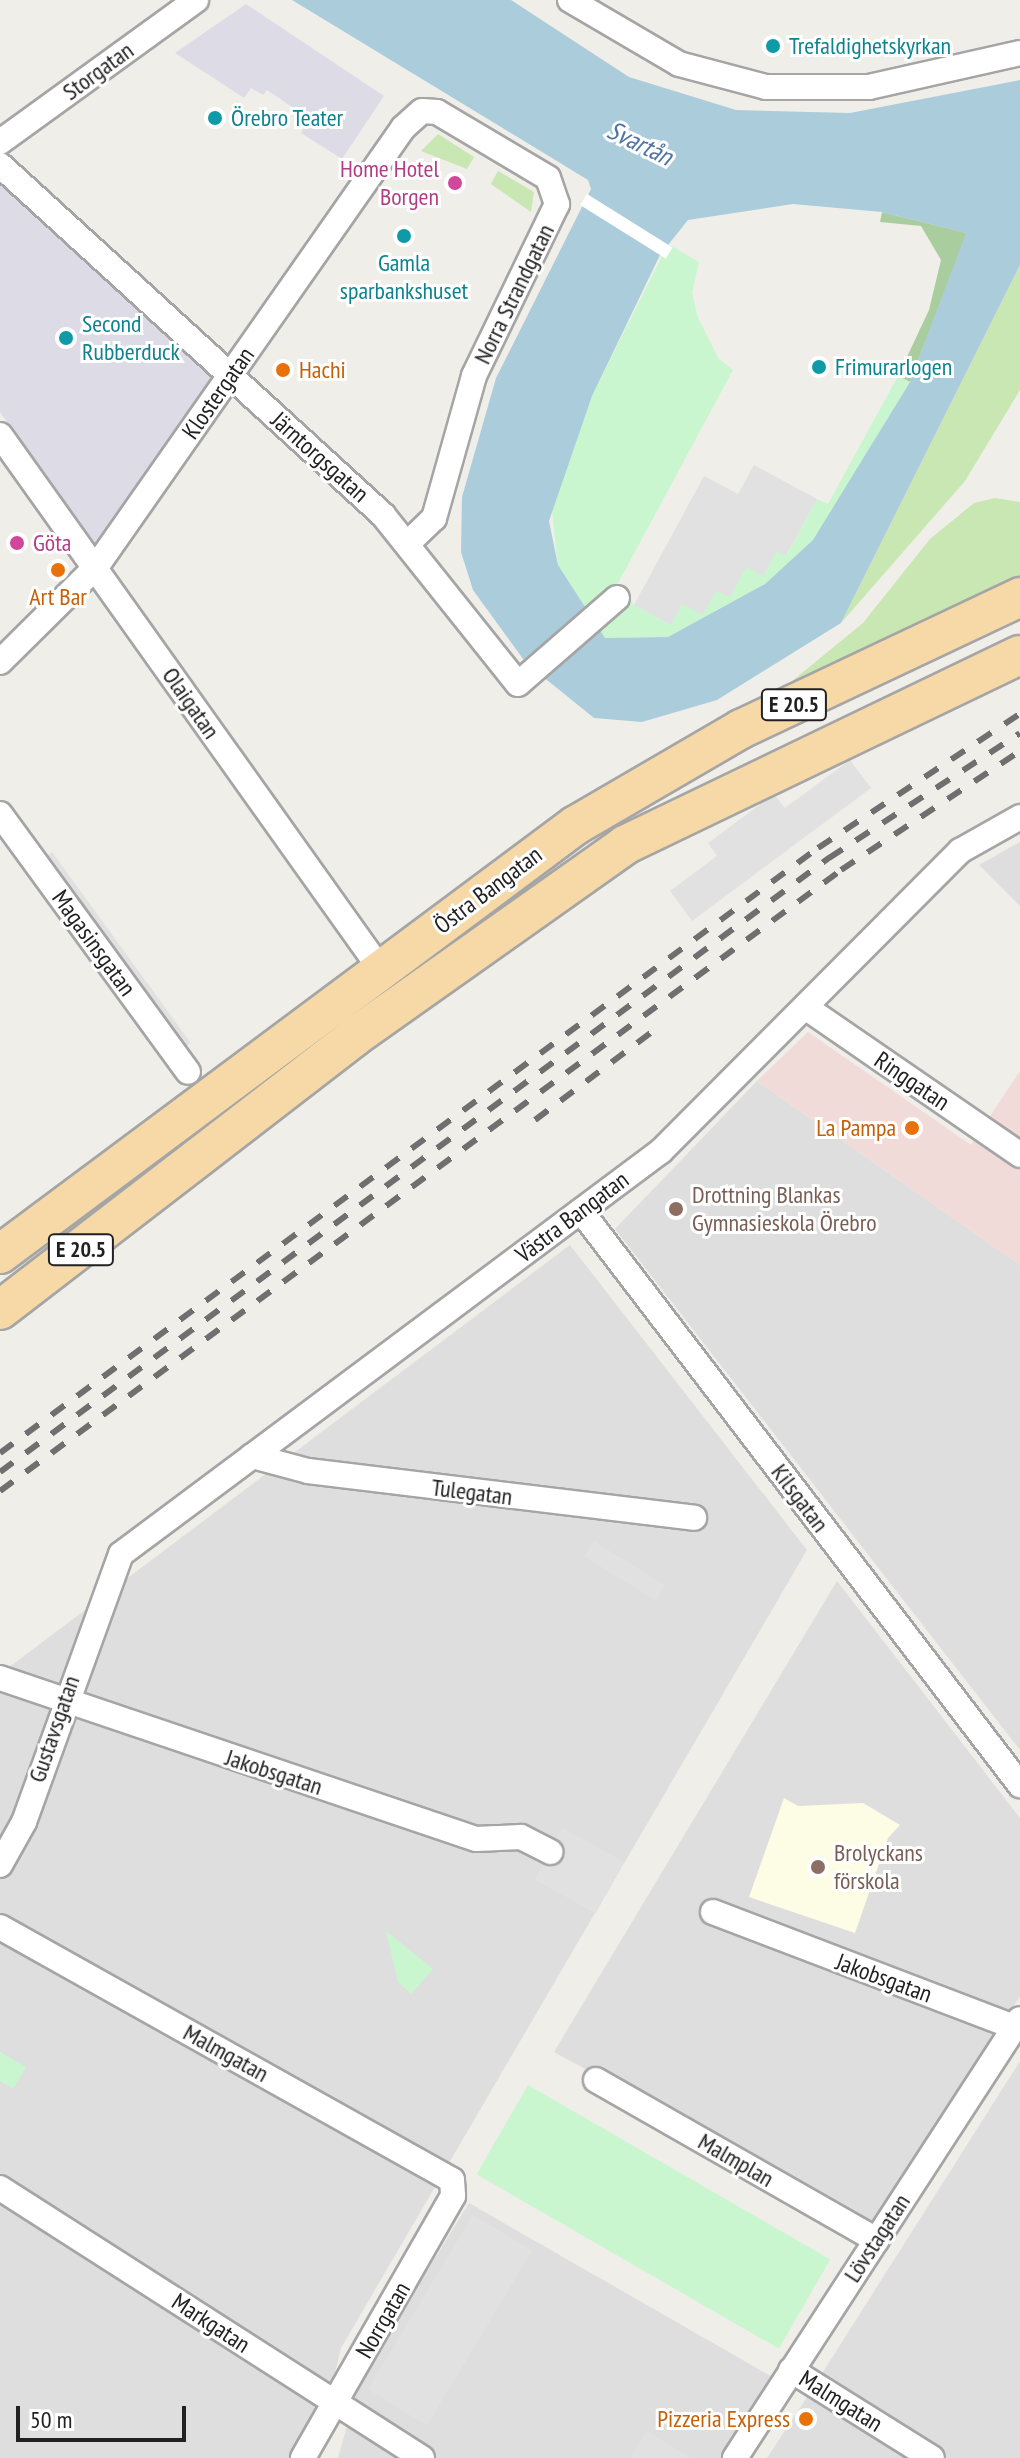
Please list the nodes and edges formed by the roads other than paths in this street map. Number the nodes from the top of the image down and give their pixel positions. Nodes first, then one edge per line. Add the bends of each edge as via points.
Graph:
1 (196, 0) edge
2 (570, 0) edge
3 (1020, 53) edge
4 (422, 111) joint
5 (0, 142) edge
6 (0, 165) edge
7 (229, 375) junction
8 (0, 435) edge
9 (409, 542) junction
10 (96, 567) junction
11 (1020, 597) edge
12 (617, 598) dead end
13 (1020, 655) edge
14 (0, 662) edge
15 (0, 814) edge
16 (1020, 817) edge
17 (381, 970) junction
18 (403, 1001) junction
19 (805, 1007) junction
20 (188, 1072) dead end
21 (1020, 1155) edge
22 (581, 1211) junction
23 (0, 1254) edge
24 (0, 1310) edge
25 (252, 1456) junction
26 (694, 1518) dead end
27 (103, 1590) joint
28 (0, 1678) edge
29 (63, 1702) junction
30 (1020, 1785) edge
31 (550, 1852) dead end
32 (0, 1865) edge
33 (713, 1912) dead end
34 (0, 1927) edge
35 (1016, 2022) edge
36 (596, 2080) dead end
37 (452, 2180) joint
38 (0, 2188) edge
39 (877, 2240) junction
40 (791, 2370) junction
41 (336, 2403) junction
42 (303, 2458) edge
43 (422, 2458) edge
44 (735, 2458) edge
45 (932, 2458) edge

1 - 5 street, Storgatan
2 - 3 street via 679,64 766,87 869,87
4 - 7 street, Klostergatan via 403,128
4 - 9 street, Norra Strandgatan via 437,112 548,178 557,204 474,376 434,518
6 - 7 street, Järntorgsgatan
7 - 9 street, Järntorgsgatan
7 - 10 street, Klostergatan
8 - 10 street, Olaigatan
9 - 12 street, Järntorgsgatan via 518,684
10 - 14 street, Klostergatan
10 - 17 street, Olaigatan
11 - 17 main road, Östra Bangatan / E 20.5 via 665,771 576,825
13 - 18 main road, Östra Bangatan / E 20.5 via 686,810
15 - 20 street, Magasinsgatan
16 - 19 street, Västra Bangatan via 960,851
17 - 18 main road
17 - 23 main road, Östra Bangatan / E 20.5
18 - 24 main road, Östra Bangatan / E 20.5
19 - 21 street, Ringgatan
19 - 22 street, Västra Bangatan via 661,1151
22 - 25 street, Västra Bangatan
22 - 30 street, Kilsgatan
25 - 26 street, Tulegatan via 308,1471
25 - 27 street, Västra Bangatan via 121,1554
27 - 29 street, Gustavsgatan
28 - 29 street, Jakobsgatan
29 - 31 street, Jakobsgatan via 476,1839 521,1837
29 - 32 street, Gustavsgatan via 24,1822
33 - 35 street, Jakobsgatan
34 - 37 street, Malmgatan
35 - 39 street, Lövstagatan
36 - 39 street, Malmplan
37 - 41 street, Norrgatan via 453,2196
38 - 41 street, Markgatan
39 - 40 street, Lövstagatan
40 - 44 street, Lövstagatan
40 - 45 street, Malmgatan
41 - 42 street, Norrgatan
41 - 43 street, Markgatan

